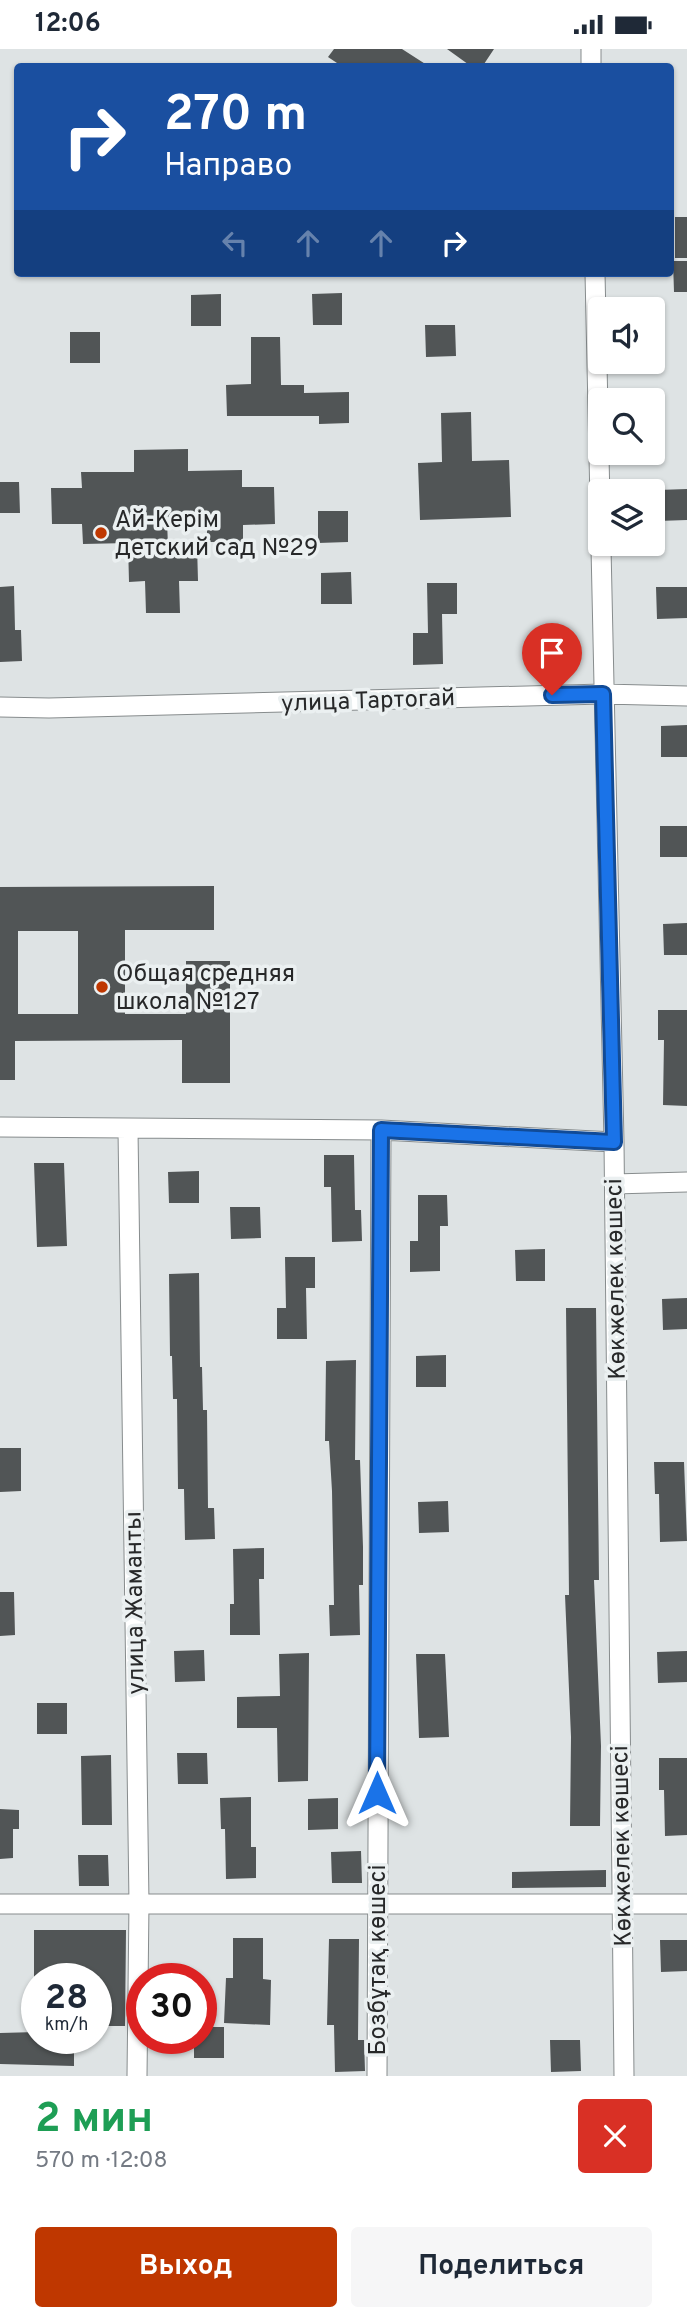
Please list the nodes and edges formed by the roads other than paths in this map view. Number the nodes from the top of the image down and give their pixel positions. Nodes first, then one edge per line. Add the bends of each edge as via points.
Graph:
1 (595, 277) edge
2 (603, 694) junction
3 (687, 696) edge
4 (0, 707) edge
5 (0, 1127) edge
6 (128, 1130) junction
7 (381, 1130) junction
8 (614, 1142) junction
9 (687, 1182) edge
10 (614, 1184) junction
11 (139, 1903) junction
12 (376, 1903) junction
13 (0, 1904) edge
14 (687, 1904) edge
15 (622, 1905) junction
16 (137, 2076) edge
17 (377, 2076) edge
18 (624, 2076) edge

1 - 2 street, Көкжелек көшесі
2 - 3 street, улица Тартогай
2 - 4 street, улица Тартогай
2 - 8 street, Көкжелек көшесі
5 - 6 street
6 - 7 street
6 - 11 street, улица Жаманты
7 - 8 street
7 - 12 street, Бозбұтақ көшесі
8 - 10 street, Көкжелек көшесі
9 - 10 street
10 - 15 street, Көкжелек көшесі
11 - 12 street
11 - 13 street
11 - 16 street, улица Жаманты
12 - 15 street
12 - 17 street, Бозбұтақ көшесі
14 - 15 street
15 - 18 street, Көкжелек көшесі

